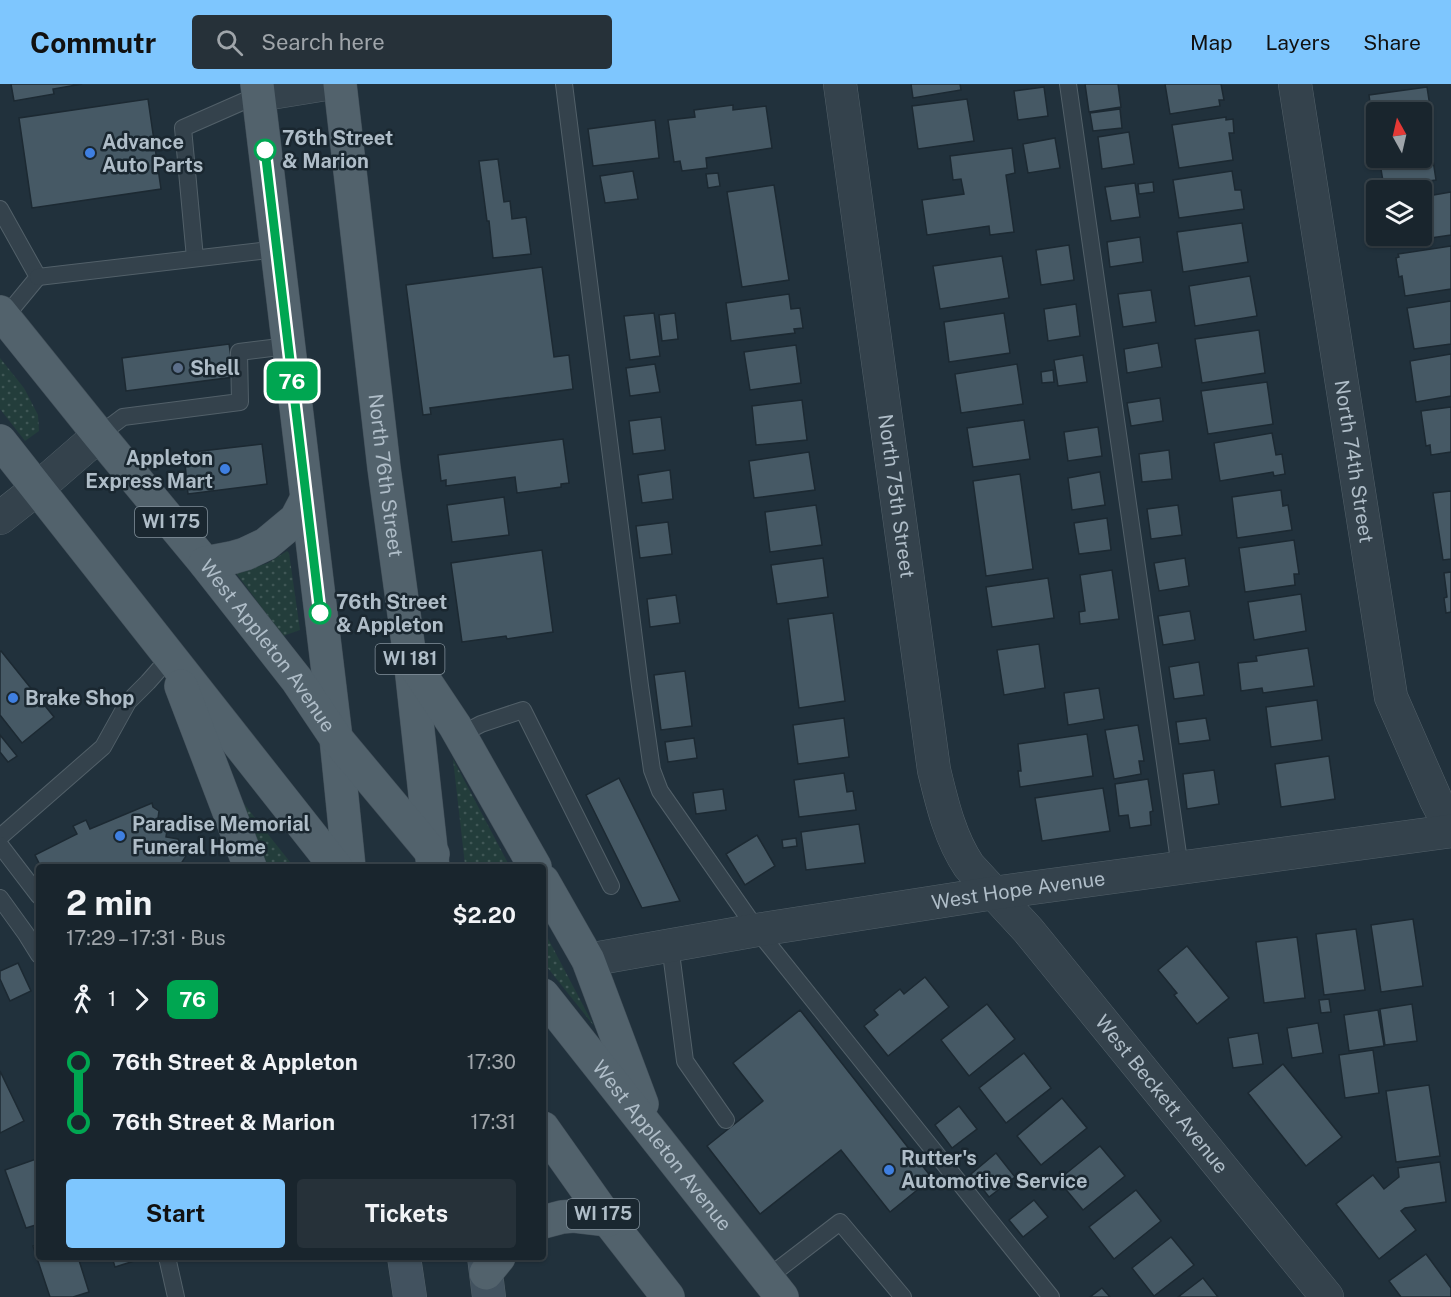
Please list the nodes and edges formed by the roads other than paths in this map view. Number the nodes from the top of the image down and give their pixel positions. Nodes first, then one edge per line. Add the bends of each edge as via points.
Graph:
1 (326, 84) edge
2 (340, 84) edge
3 (564, 84) edge
4 (840, 84) edge
5 (1068, 84) edge
6 (1294, 84) edge
7 (258, 89) edge
8 (0, 209) edge
9 (277, 249) junction
10 (195, 258) junction
11 (38, 277) junction
12 (2, 315) edge
13 (288, 346) junction
14 (99, 435) junction
15 (0, 441) edge
16 (38, 488) junction
17 (306, 500) junction
18 (0, 518) edge
19 (205, 563) junction
20 (170, 657) junction
21 (410, 658) junction
22 (460, 735) junction
23 (336, 738) junction
24 (1451, 830) edge
25 (0, 837) edge
26 (0, 845) edge
27 (436, 862) edge
28 (249, 864) edge
29 (334, 864) edge
30 (349, 864) edge
31 (533, 864) edge
32 (1180, 868) junction
33 (546, 886) edge
34 (612, 886) dead end
35 (36, 892) edge
36 (994, 893) junction
37 (0, 898) edge
38 (757, 930) junction
39 (670, 945) junction
40 (36, 950) edge
41 (588, 960) junction
42 (546, 999) edge
43 (726, 1120) dead end
44 (546, 1132) edge
45 (654, 1134) junction
46 (608, 1220) junction
47 (546, 1221) edge
48 (168, 1260) edge
49 (404, 1260) edge
50 (774, 1288) edge
51 (176, 1297) edge
52 (410, 1297) edge
53 (668, 1297) edge
54 (903, 1297) edge
55 (1051, 1297) edge
56 (1327, 1297) edge

1 - 7 street
2 - 21 main road, North 76th Street / WI 181
3 - 38 lane via 652,770 660,791
4 - 36 street, North 75th Street via 934,770 946,819 962,855
5 - 32 lane
6 - 24 street, North 74th Street via 1391,697
7 - 9 main road
7 - 10 lane via 183,128
8 - 11 lane
9 - 10 lane
9 - 13 main road
10 - 11 lane
11 - 12 lane
12 - 14 main road, West Appleton Avenue / WI 175
13 - 14 lane via 239,352 240,402 123,417
13 - 17 main road
14 - 16 street
14 - 19 main road, West Appleton Avenue / WI 175
15 - 16 main road
16 - 18 street
16 - 20 main road
17 - 19 main road via 296,519 266,544 238,556
17 - 23 main road
19 - 23 main road, West Appleton Avenue / WI 175 via 297,680
20 - 25 lane via 128,702 103,747
20 - 28 main road
20 - 29 main road
21 - 22 main road
21 - 27 main road, North 76th Street / WI 181
22 - 31 main road
22 - 34 lane via 523,710
23 - 27 main road, West Appleton Avenue / WI 175
23 - 30 main road
24 - 32 street, West Hope Avenue
26 - 35 lane
32 - 36 street, West Hope Avenue
33 - 41 main road
36 - 38 street, West Hope Avenue
36 - 56 street, West Beckett Avenue
37 - 40 lane
38 - 39 street, West Hope Avenue
38 - 55 lane
39 - 41 street, West Hope Avenue
39 - 43 lane via 685,1060
41 - 45 main road
42 - 45 main road, West Appleton Avenue
44 - 46 main road, WI 175
45 - 50 main road, West Appleton Avenue
46 - 47 main road via 574,1216
46 - 53 main road, WI 175
48 - 51 lane
49 - 52 main road
50 - 54 lane via 840,1222

